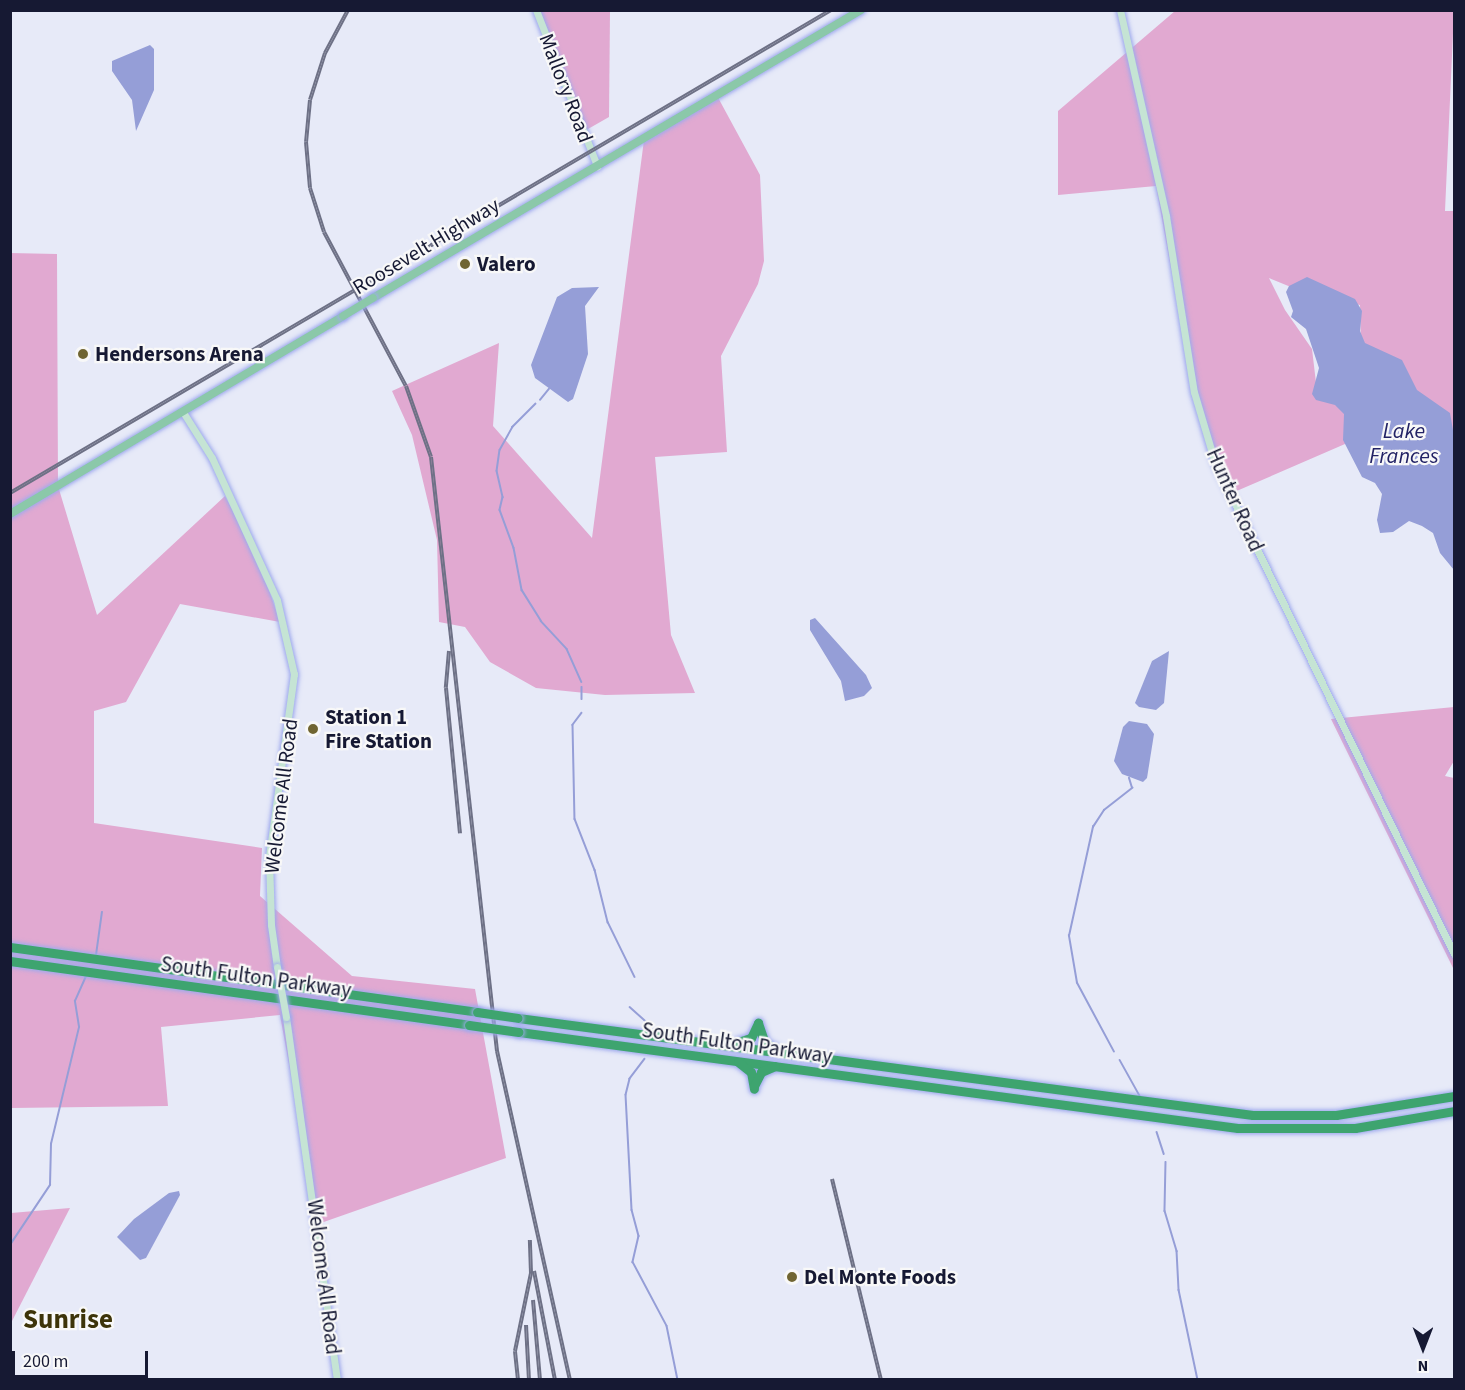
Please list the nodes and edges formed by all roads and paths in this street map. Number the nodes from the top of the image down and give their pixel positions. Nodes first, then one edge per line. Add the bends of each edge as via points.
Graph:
1 (536, 10) edge
2 (861, 10) edge
3 (1120, 10) edge
4 (597, 166) junction
5 (183, 412) junction
6 (10, 514) edge
7 (10, 946) edge
8 (1455, 954) edge
9 (12, 962) edge
10 (718, 1045) junction
11 (800, 1056) junction
12 (734, 1061) junction
13 (776, 1066) junction
14 (1455, 1096) edge
15 (1455, 1111) edge
16 (337, 1380) edge

1 - 4 street, Mallory Road
2 - 4 main road, Roosevelt Highway
3 - 8 street, Hunter Road via 1162,197 1192,383 1215,463
4 - 5 main road, Roosevelt Highway, bridge
5 - 6 main road, Roosevelt Highway
5 - 16 street, Welcome All Road, bridge via 212,458 277,600 294,674 269,857 271,924
7 - 10 highway, South Fulton Parkway, bridge
9 - 12 highway, South Fulton Parkway, bridge
10 - 11 highway, South Fulton Parkway
10 - 11 highway via 746,1041 758,1023 768,1045
11 - 14 highway, South Fulton Parkway via 1264,1116 1336,1115
12 - 13 highway, South Fulton Parkway
12 - 13 highway via 749,1070 754,1089 761,1072
13 - 15 highway, South Fulton Parkway via 1238,1128 1355,1128

